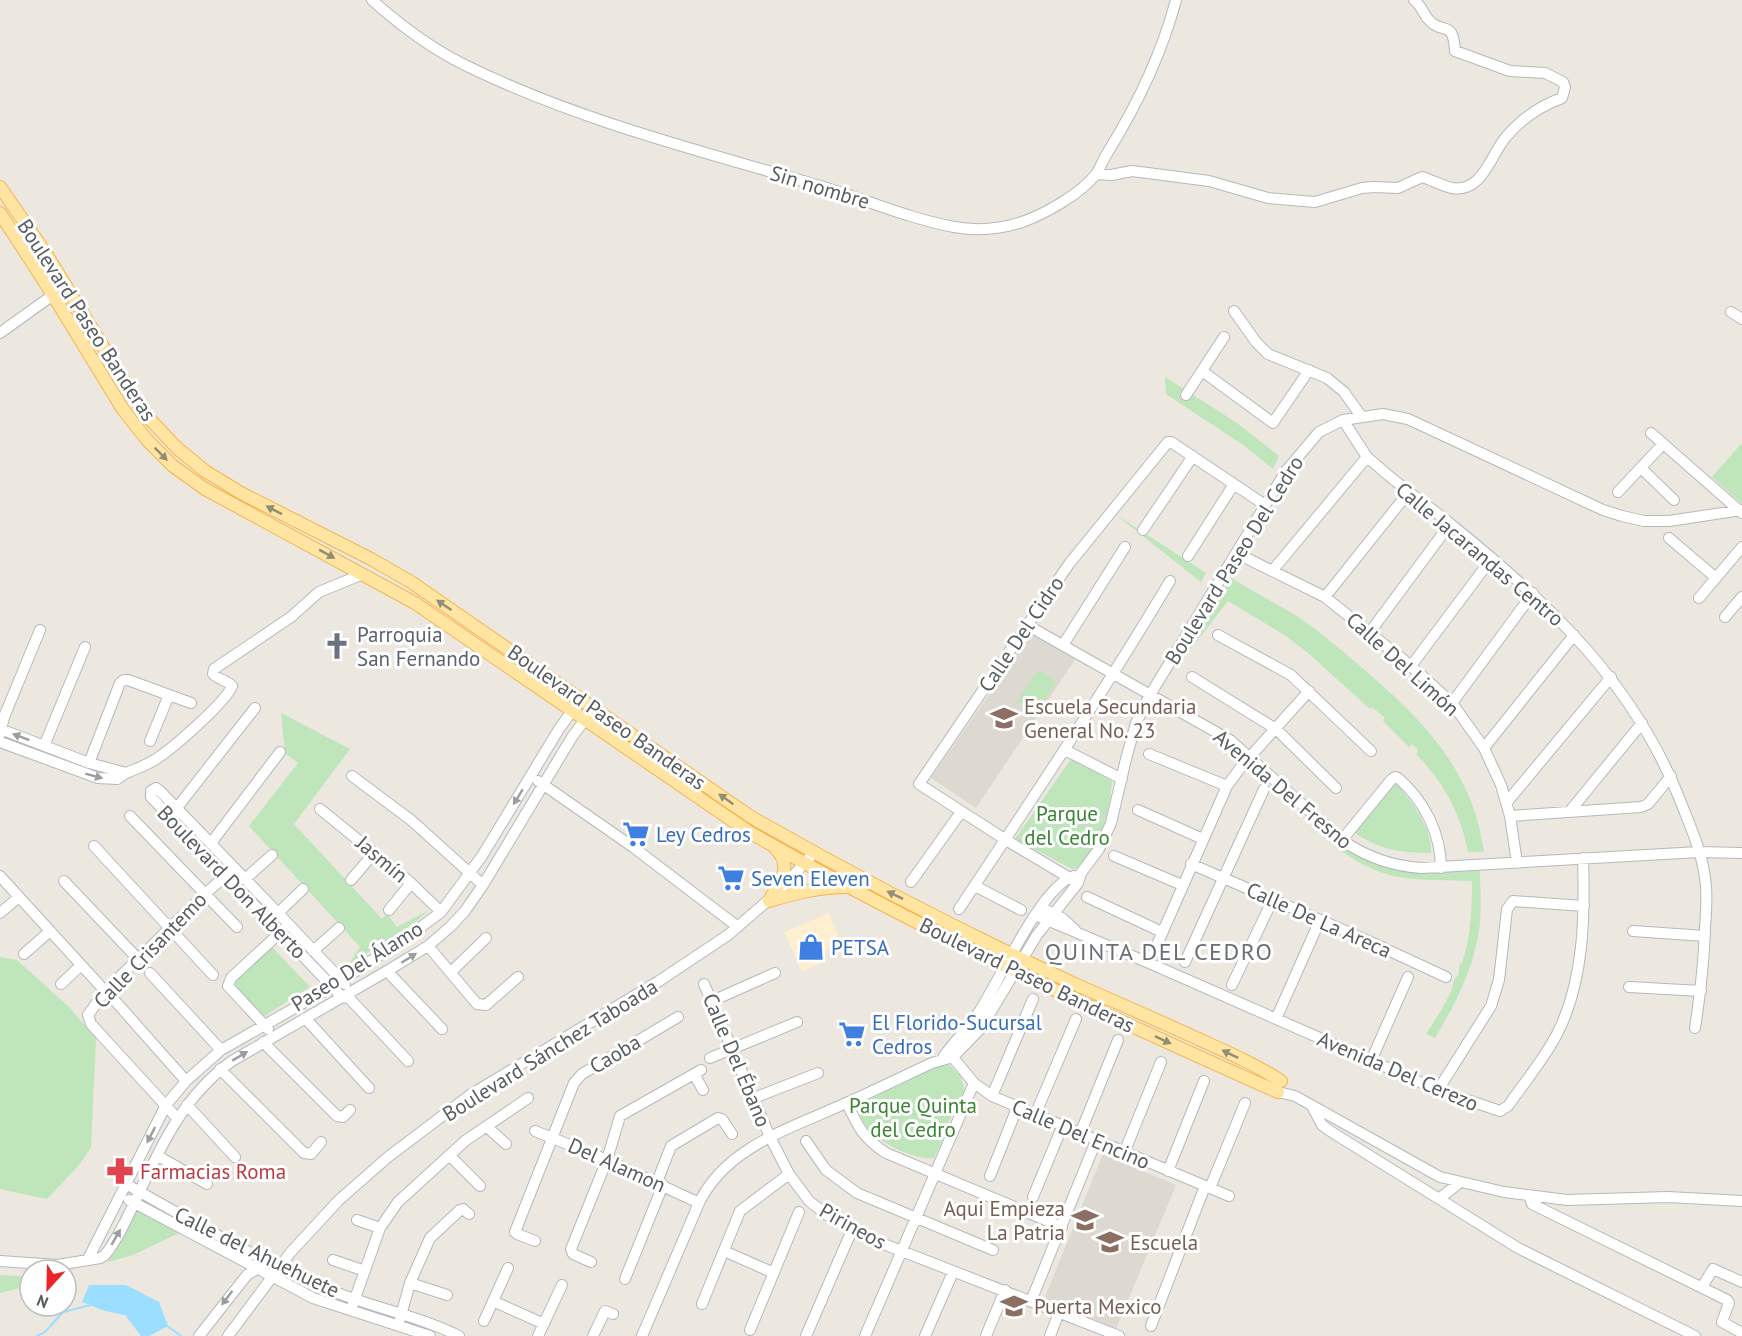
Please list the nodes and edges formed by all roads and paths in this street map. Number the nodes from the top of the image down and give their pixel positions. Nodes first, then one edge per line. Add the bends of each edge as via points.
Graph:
1 (372, 0) edge
2 (1176, 0) edge
3 (1414, 0) edge
4 (1096, 174) junction
5 (0, 187) edge
6 (0, 213) edge
7 (53, 295) junction
8 (1234, 311) dead end
9 (1731, 312) dead end
10 (1742, 319) edge
11 (0, 333) edge
12 (1224, 337) dead end
13 (1310, 370) junction
14 (1202, 371) junction
15 (1186, 395) dead end
16 (1361, 416) junction
17 (1343, 420) junction
18 (1652, 433) dead end
19 (1663, 444) junction
20 (1193, 456) junction
21 (1367, 457) junction
22 (1641, 468) junction
23 (1234, 484) junction
24 (1618, 492) dead end
25 (1408, 493) junction
26 (1674, 500) dead end
27 (1265, 505) junction
28 (1741, 511) edge
29 (1450, 524) junction
30 (1143, 530) dead end
31 (1669, 538) dead end
32 (1125, 547) dead end
33 (1742, 547) edge
34 (1236, 553) junction
35 (1188, 556) dead end
36 (1492, 558) junction
37 (1273, 570) junction
38 (363, 574) junction
39 (1716, 578) junction
40 (1170, 581) dead end
41 (1533, 593) junction
42 (1325, 597) junction
43 (1742, 597) edge
44 (1699, 598) dead end
45 (1725, 617) dead end
46 (1027, 625) junction
47 (40, 630) dead end
48 (1370, 632) junction
49 (1218, 634) dead end
50 (1575, 635) junction
51 (1063, 645) junction
52 (85, 647) dead end
53 (1411, 666) junction
54 (1113, 675) junction
55 (1192, 677) dead end
56 (1611, 678) junction
57 (1309, 692) junction
58 (169, 695) junction
59 (1150, 695) junction
60 (580, 700) junction
61 (191, 703) dead end
62 (1452, 703) junction
63 (255, 708) dead end
64 (593, 709) junction
65 (571, 712) junction
66 (584, 720) junction
67 (1642, 723) junction
68 (0, 729) edge
69 (1276, 729) junction
70 (0, 735) edge
71 (150, 741) dead end
72 (0, 742) edge
73 (44, 746) junction
74 (1484, 748) junction
75 (1065, 750) junction
76 (1371, 751) dead end
77 (280, 752) dead end
78 (1149, 754) dead end
79 (1250, 757) junction
80 (89, 763) junction
81 (126, 774) junction
82 (352, 776) dead end
83 (531, 776) junction
84 (1671, 776) junction
85 (1122, 779) junction
86 (543, 784) junction
87 (1227, 786) junction
88 (1336, 788) dead end
89 (1264, 789) dead end
90 (1507, 802) junction
91 (320, 809) dead end
92 (1138, 810) dead end
93 (961, 812) junction
94 (1570, 812) junction
95 (173, 813) junction
96 (130, 816) dead end
97 (1510, 816) junction
98 (1203, 839) junction
99 (1006, 840) junction
100 (1342, 840) junction
101 (211, 843) junction
102 (94, 846) dead end
103 (775, 847) junction
104 (814, 852) junction
105 (1699, 852) junction
106 (374, 853) junction
107 (1742, 853) edge
108 (272, 855) dead end
109 (482, 856) junction
110 (1114, 856) dead end
111 (1583, 858) junction
112 (1517, 863) junction
113 (805, 864) junction
114 (1191, 864) junction
115 (495, 865) junction
116 (1441, 868) junction
117 (230, 872) junction
118 (470, 874) junction
119 (0, 876) edge
120 (1224, 877) junction
121 (1076, 878) junction
122 (245, 879) junction
123 (64, 880) dead end
124 (351, 880) dead end
125 (911, 882) dead end
126 (411, 883) junction
127 (483, 885) junction
128 (1182, 885) junction
129 (975, 886) junction
130 (849, 887) junction
131 (303, 889) dead end
132 (206, 893) junction
133 (19, 897) junction
134 (1087, 897) dead end
135 (1273, 899) junction
136 (769, 901) junction
137 (1584, 906) junction
138 (959, 909) dead end
139 (389, 910) dead end
140 (1021, 910) dead end
141 (1038, 911) junction
142 (441, 912) junction
143 (0, 913) edge
144 (278, 913) junction
145 (1050, 917) junction
146 (1320, 920) junction
147 (170, 927) junction
148 (237, 927) dead end
149 (738, 927) junction
150 (285, 928) junction
151 (339, 928) dead end
152 (50, 931) junction
153 (1633, 931) dead end
154 (1162, 932) junction
155 (1705, 936) junction
156 (486, 938) dead end
157 (428, 946) junction
158 (313, 951) junction
159 (24, 954) dead end
160 (1017, 956) junction
161 (138, 959) junction
162 (1185, 962) dead end
163 (1149, 963) junction
164 (81, 964) junction
165 (1010, 969) junction
166 (387, 971) junction
167 (451, 972) junction
168 (150, 973) dead end
169 (775, 973) dead end
170 (213, 975) dead end
171 (518, 976) dead end
172 (1408, 976) dead end
173 (1446, 977) dead end
174 (337, 983) junction
175 (61, 984) dead end
176 (704, 984) dead end
177 (1232, 985) dead end
178 (1629, 987) dead end
179 (105, 991) junction
180 (1701, 991) junction
181 (348, 995) junction
182 (1032, 999) dead end
183 (712, 1000) junction
184 (116, 1002) dead end
185 (678, 1017) dead end
186 (305, 1018) junction
187 (1076, 1019) dead end
188 (1276, 1019) junction
189 (797, 1022) dead end
190 (264, 1024) junction
191 (1695, 1028) dead end
192 (442, 1029) dead end
193 (274, 1036) junction
194 (1118, 1040) dead end
195 (263, 1042) junction
196 (732, 1049) junction
197 (221, 1050) junction
198 (947, 1056) junction
199 (710, 1058) dead end
200 (408, 1060) dead end
201 (1371, 1061) junction
202 (1161, 1062) dead end
203 (220, 1069) junction
204 (818, 1073) dead end
205 (186, 1081) junction
206 (1204, 1081) dead end
207 (974, 1083) junction
208 (1279, 1087) junction
209 (369, 1088) dead end
210 (703, 1090) dead end
211 (1438, 1090) junction
212 (992, 1096) junction
213 (528, 1098) dead end
214 (754, 1098) junction
215 (847, 1103) junction
216 (1245, 1103) dead end
217 (166, 1105) junction
218 (187, 1105) junction
219 (1312, 1106) junction
220 (1017, 1108) junction
221 (350, 1110) dead end
222 (1035, 1115) junction
223 (177, 1118) junction
224 (1062, 1126) junction
225 (487, 1127) junction
226 (535, 1131) dead end
227 (732, 1134) dead end
228 (1080, 1134) junction
229 (552, 1136) junction
230 (770, 1137) junction
231 (806, 1141) dead end
232 (1096, 1141) junction
233 (321, 1142) dead end
234 (506, 1144) dead end
235 (1124, 1153) junction
236 (449, 1155) junction
237 (158, 1156) junction
238 (235, 1156) dead end
239 (607, 1160) junction
240 (1168, 1171) junction
241 (789, 1174) junction
242 (935, 1174) junction
243 (990, 1176) dead end
244 (1459, 1183) junction
245 (126, 1184) junction
246 (207, 1184) dead end
247 (660, 1184) junction
248 (480, 1186) dead end
249 (1208, 1187) junction
250 (139, 1192) junction
251 (1528, 1195) junction
252 (120, 1196) junction
253 (1229, 1196) dead end
254 (1033, 1197) dead end
255 (1439, 1199) junction
256 (1742, 1201) edge
257 (135, 1203) junction
258 (699, 1203) junction
259 (799, 1212) dead end
260 (469, 1214) dead end
261 (916, 1218) junction
262 (357, 1220) dead end
263 (1062, 1227) junction
264 (380, 1228) junction
265 (852, 1230) junction
266 (535, 1241) dead end
267 (993, 1250) dead end
268 (724, 1251) junction
269 (901, 1251) junction
270 (88, 1259) junction
271 (333, 1260) dead end
272 (0, 1262) edge
273 (591, 1262) dead end
274 (276, 1265) junction
275 (508, 1268) dead end
276 (257, 1269) junction
277 (365, 1271) junction
278 (953, 1272) junction
279 (774, 1273) junction
280 (273, 1277) junction
281 (625, 1279) dead end
282 (1742, 1282) edge
283 (410, 1283) junction
284 (562, 1285) dead end
285 (1702, 1287) junction
286 (1005, 1290) junction
287 (447, 1295) dead end
288 (355, 1299) junction
289 (493, 1301) junction
290 (1031, 1301) junction
291 (702, 1304) dead end
292 (350, 1311) junction
293 (1059, 1312) junction
294 (402, 1313) junction
295 (613, 1314) dead end
296 (484, 1321) dead end
297 (544, 1324) junction
298 (398, 1325) junction
299 (1151, 1326) dead end
300 (750, 1330) dead end
301 (1742, 1333) edge
302 (1115, 1335) edge
303 (199, 1336) edge
304 (228, 1336) edge
305 (430, 1336) edge
306 (459, 1336) edge
307 (538, 1336) edge
308 (593, 1336) edge
309 (642, 1336) edge
310 (806, 1336) edge
311 (865, 1336) edge
312 (925, 1336) edge
313 (986, 1336) edge
314 (1050, 1336) edge
315 (1695, 1336) edge

1 - 4 street, Sin nombre via 430,45 512,87 607,123 954,227 978,230 1023,221 1075,193
2 - 4 street, Sin nombre via 1149,74
3 - 4 street via 1428,20 1450,31 1455,51 1510,71 1545,73 1565,87 1562,98 1535,110 1504,139 1480,180 1454,188 1422,177 1398,188 1362,188 1315,202 1268,198 1209,181 1132,171
60 -> 5 main road, Boulevard Paseo Banderas via 411,582 241,493 177,448 144,412
6 - 7 main road, Boulevard Paseo Banderas
7 - 11 street
7 -> 38 main road, Boulevard Paseo Banderas via 122,408 173,466 205,489
8 - 13 street via 1268,354
9 - 10 street
12 - 14 street
13 - 14 street via 1273,423
13 - 16 street via 1344,392
14 - 15 street
16 - 17 street, Boulevard Paseo Del Cedro
16 - 28 street, Boulevard Paseo Del Cedro via 1408,418 1622,516 1669,521
17 - 21 street, Calle Jacarandas Centro
17 - 27 street, Boulevard Paseo Del Cedro via 1319,432 1307,444
18 - 19 street
19 - 22 street
19 - 28 street
20 - 23 street, Calle Del Cidro
20 - 30 street
20 - 46 street, Calle Del Cidro via 1168,442 1069,564
21 - 25 street, Calle Jacarandas Centro
21 - 37 street
22 - 24 street
22 - 26 street
23 - 27 street, Calle Del Cidro
23 - 35 street
25 - 29 street, Calle Jacarandas Centro
25 - 42 street
27 - 34 street, Boulevard Paseo Del Cedro
29 - 36 street, Calle Jacarandas Centro
29 - 48 street
31 - 39 street
32 - 51 street
33 - 39 street
34 - 37 street, Calle Del Limón
34 - 59 street, Boulevard Paseo Del Cedro
36 - 41 street, Calle Jacarandas Centro
36 - 53 street
37 - 42 street, Calle Del Limón
38 - 65 main road, Boulevard Paseo Banderas via 415,603
38 - 81 street via 319,592 291,617 214,669 213,674 232,686 229,694 157,759
39 - 44 street
40 - 54 street
41 - 50 street, Calle Jacarandas Centro
41 - 62 street
42 - 48 street, Calle Del Limón
43 - 45 street
46 - 51 street, Avenida Del Fresno
46 - 93 street, Calle Del Cidro via 919,784
47 - 68 street
48 - 53 street, Calle Del Limón
49 - 57 street via 1291,675
50 - 56 street, Calle Jacarandas Centro
50 - 74 street
51 - 54 street, Avenida Del Fresno
52 - 73 street
53 - 62 street, Calle Del Limón
54 - 59 street, Avenida Del Fresno
54 - 75 street
55 - 69 street
56 - 67 street, Calle Jacarandas Centro
56 - 90 street
57 - 69 street
57 - 76 street
58 - 61 street
58 - 71 street
58 - 80 street via 122,681
59 - 79 street, Avenida Del Fresno via 1230,740
59 - 85 street, Boulevard Paseo Del Cedro via 1136,723
60 - 64 main road, Boulevard Paseo Banderas
60 - 65 street, Paseo Del Álamo
62 - 74 street, Calle Del Limón
63 - 95 street
64 - 66 street, Paseo Del Álamo
104 -> 64 main road, Boulevard Paseo Banderas via 751,817
65 - 66 main road, Boulevard Paseo Banderas
65 - 83 street, Paseo Del Álamo
66 - 86 street, Paseo Del Álamo
66 - 103 main road, Boulevard Paseo Banderas
67 - 84 street, Calle Jacarandas Centro
67 - 94 street
68 - 70 street
73 -> 68 street
69 - 79 street
69 - 88 street
72 -> 81 street via 98,778 117,779
73 - 80 street
74 - 90 street, Calle Del Limón
75 - 85 street
75 - 99 street
77 - 101 street
78 - 87 street
79 - 87 street
79 - 100 street, Avenida Del Fresno
80 - 81 street
82 - 118 street via 411,820
83 - 86 street
83 -> 109 street, Paseo Del Álamo
84 - 94 street via 1645,806
84 - 105 street, Calle Jacarandas Centro
85 - 121 street, Boulevard Paseo Del Cedro via 1109,829
86 - 115 street, Paseo Del Álamo
86 - 149 street
87 - 98 street
89 - 120 street
90 - 97 street, Calle Del Limón
91 - 106 street, Jasmín
92 - 98 street
93 - 99 street, Calle Del Cidro
93 - 125 street
94 - 97 street
95 - 101 street, Boulevard Don Alberto
95 - 117 street, Boulevard Don Alberto
96 - 132 street
97 - 112 street, Calle Del Limón
98 - 114 street
99 - 121 street, Calle Del Cidro
99 - 129 street
100 - 116 street, Avenida Del Fresno via 1359,852 1390,864
100 - 116 street via 1395,777 1415,796 1438,836
101 - 117 street, Boulevard Don Alberto
102 - 147 street
103 - 113 main road, Boulevard Paseo Banderas
103 - 136 main road via 785,866
104 - 113 street, Boulevard Sánchez Taboada
160 -> 104 main road, Boulevard Paseo Banderas
105 - 107 street, Avenida Del Fresno
105 - 111 street, Avenida Del Fresno
105 - 155 street, Calle Jacarandas Centro via 1705,878
106 - 124 street
106 - 126 street, Jasmín
108 - 122 street
109 - 115 street
109 - 118 street, Paseo Del Álamo
110 - 128 street
111 - 112 street, Avenida Del Fresno
111 - 137 street, Avenida Del Cerezo
112 - 116 street, Avenida Del Fresno
113 - 130 main road, Boulevard Paseo Banderas
113 - 136 street, Boulevard Sánchez Taboada
114 - 120 street, Calle De La Areca
114 - 128 street
115 - 127 street, Paseo Del Álamo
117 - 122 street, Boulevard Don Alberto
117 - 132 street, Calle Crisantemo
117 - 150 street, Boulevard Don Alberto
118 - 127 street
118 - 142 street, Paseo Del Álamo
119 - 133 street
120 - 135 street, Calle De La Areca
120 - 162 street
121 - 141 street
121 - 145 street
122 - 144 street, Boulevard Don Alberto
123 - 161 street
126 - 139 street
126 - 142 street, Jasmín
127 - 157 street, Paseo Del Álamo via 450,927
128 - 154 street
129 - 138 street
129 - 140 street
130 - 136 main road via 808,889
130 - 165 main road, Boulevard Paseo Banderas
131 - 144 street
132 - 147 street, Calle Crisantemo
132 - 148 street
133 - 143 street
133 - 152 street
134 - 154 street
135 - 146 street, Calle De La Areca
135 - 177 street
136 - 149 street, Boulevard Sánchez Taboada
137 - 211 street via 1510,903 1499,980 1491,1006
137 - 211 street, Avenida Del Cerezo via 1577,976 1568,1008 1557,1035 1508,1106 1496,1111
141 - 145 street, Avenida Del Cerezo
141 - 160 street
142 - 174 street, Paseo Del Álamo
144 - 150 street, Boulevard Don Alberto
145 - 160 street
145 - 163 street, Avenida Del Cerezo via 1062,918 1077,932
146 - 173 street, Calle De La Areca
146 - 188 street
147 - 161 street, Calle Crisantemo
147 - 170 street
149 - 274 street, Boulevard Sánchez Taboada via 678,969 471,1095 388,1157 339,1200
150 - 158 street, Boulevard Don Alberto
150 - 174 street, Boulevard Don Alberto
150 - 190 street via 231,978 228,986
151 - 158 street
152 - 159 street
152 - 164 street
153 - 155 street
154 - 163 street
155 - 180 street, Calle Jacarandas Centro
156 - 167 street
166 -> 157 street, Paseo Del Álamo
157 - 167 street
158 - 174 street, Boulevard Don Alberto
160 - 165 street
208 -> 160 main road, Boulevard Paseo Banderas via 1264,1070
161 - 179 street, Calle Crisantemo
163 - 188 street, Avenida Del Cerezo
164 - 175 street
164 - 179 street
165 - 198 street
165 -> 208 main road, Boulevard Paseo Banderas
166 - 181 street, Paseo Del Álamo
166 - 192 street
167 - 171 street via 481,1005 486,1005
168 - 197 street
169 - 183 street
172 - 201 street
174 - 181 street, Boulevard Don Alberto
174 - 190 street, Paseo Del Álamo
176 - 183 street, Calle Del Ébano
178 - 180 street
179 - 217 street, Calle Crisantemo via 88,1015 91,1024
180 - 191 street, Calle Jacarandas Centro
181 - 186 street, Paseo Del Álamo
181 - 200 street, Boulevard Don Alberto
182 - 212 street
183 - 196 street, Calle Del Ébano
184 - 205 street
185 - 229 street, Caoba via 578,1077
186 - 193 street, Paseo Del Álamo
186 - 209 street
187 - 222 street
188 - 201 street, Avenida Del Cerezo
189 - 196 street
190 - 193 street
190 - 197 street, Paseo Del Álamo
193 - 195 street, Paseo Del Álamo
194 - 228 street
203 -> 195 street, Paseo Del Álamo
195 - 221 street via 337,1116 343,1117
196 - 199 street
196 - 214 street, Calle Del Ébano
197 - 205 street, Paseo Del Álamo
198 - 207 street, Calle Del Encino
198 - 215 street
201 - 211 street, Avenida Del Cerezo
202 - 235 street
203 - 218 street, Paseo Del Álamo
203 - 233 street via 304,1153 311,1154
204 - 214 street
205 - 217 street, Paseo Del Álamo
206 - 240 street
207 - 212 street, Calle Del Encino
207 - 242 street
208 - 219 street, Boulevard Paseo Banderas
210 - 239 street via 698,1072 622,1113
212 - 220 street, Calle Del Encino
213 - 225 street
214 - 230 street, Calle Del Ébano
215 - 230 street
215 - 242 street via 862,1133 872,1143
216 - 249 street
217 - 223 street, Calle Crisantemo
217 -> 245 street, Paseo Del Álamo
218 - 223 street, Paseo Del Álamo
218 - 238 street
219 - 244 street, Boulevard Paseo Banderas via 1440,1177
219 - 255 street via 1330,1131
220 - 222 street, Calle Del Encino
220 - 243 street
222 - 224 street, Calle Del Encino
223 - 237 street, Paseo Del Álamo
224 - 228 street, Calle Del Encino
224 - 254 street
225 - 234 street
225 - 236 street
226 - 229 street, Del Alamon
227 - 247 street via 718,1118 674,1143 668,1151
228 - 232 street, Calle Del Encino
229 - 239 street, Del Alamon
229 - 266 street, Caoba via 515,1232
230 - 241 street, Pirineos
230 - 258 street via 721,1171 706,1187
231 - 261 street via 826,1170 841,1183
232 - 235 street, Calle Del Encino
232 - 263 street
235 - 240 street, Calle Del Encino
236 - 248 street
236 - 264 street via 398,1202
237 - 246 street
237 - 250 street, Paseo Del Álamo
239 - 247 street, Del Alamon
239 - 273 street via 571,1249 573,1254
240 - 249 street, Calle Del Encino
241 - 265 street, Pirineos via 809,1201
241 - 268 street via 740,1211
242 - 261 street
242 - 263 street
244 - 251 street, Boulevard Paseo Banderas
244 - 255 street
245 - 250 street, Calle del Ahuehuete
245 - 252 street, Paseo Del Álamo
247 - 258 street, Del Alamon
247 - 281 street
249 - 253 street, Calle Del Encino
249 - 299 street
250 - 257 street, Paseo Del Álamo
250 - 274 street, Calle del Ahuehuete
251 - 256 street, Boulevard Paseo Banderas via 1567,1200 1668,1197
251 - 285 street via 1532,1204
252 - 257 street, Calle del Ahuehuete
252 - 270 street, Paseo Del Álamo
255 - 315 street via 1518,1248
270 -> 257 street, Paseo Del Álamo via 105,1255
257 - 276 street, Calle del Ahuehuete
258 - 309 street
259 - 279 street
260 - 283 street via 460,1210 430,1239
261 - 267 street
261 - 269 street
262 - 264 street
263 - 290 street
264 - 277 street
265 - 269 street, Pirineos
265 - 310 street
268 - 279 street
268 - 291 street
269 - 278 street, Pirineos
269 - 311 street
270 - 272 street via 58,1265
271 - 277 street
274 - 276 street
274 - 280 street, Boulevard Sánchez Taboada
274 - 288 street, Calle del Ahuehuete
275 - 289 street
276 - 280 street, Calle del Ahuehuete
276 -> 303 street via 231,1293
277 - 288 street
278 - 286 street, Pirineos
278 - 312 street
279 - 300 street
280 - 292 street, Calle del Ahuehuete via 313,1298
280 - 304 street, Boulevard Sánchez Taboada
282 - 285 street via 1713,1269
283 - 287 street
283 - 294 street
284 - 297 street
285 - 301 street via 1727,1300 1722,1322
286 - 290 street, Pirineos
286 - 313 street
288 - 292 street
288 - 294 street, Calle del Ahuehuete
289 - 296 street
289 - 297 street
290 - 293 street, Pirineos
292 - 298 street, Calle del Ahuehuete
293 - 302 street, Pirineos
293 - 314 street
294 - 298 street
294 - 306 street, Calle del Ahuehuete
295 - 308 street via 604,1311
297 - 307 street
298 - 305 street, Calle del Ahuehuete

